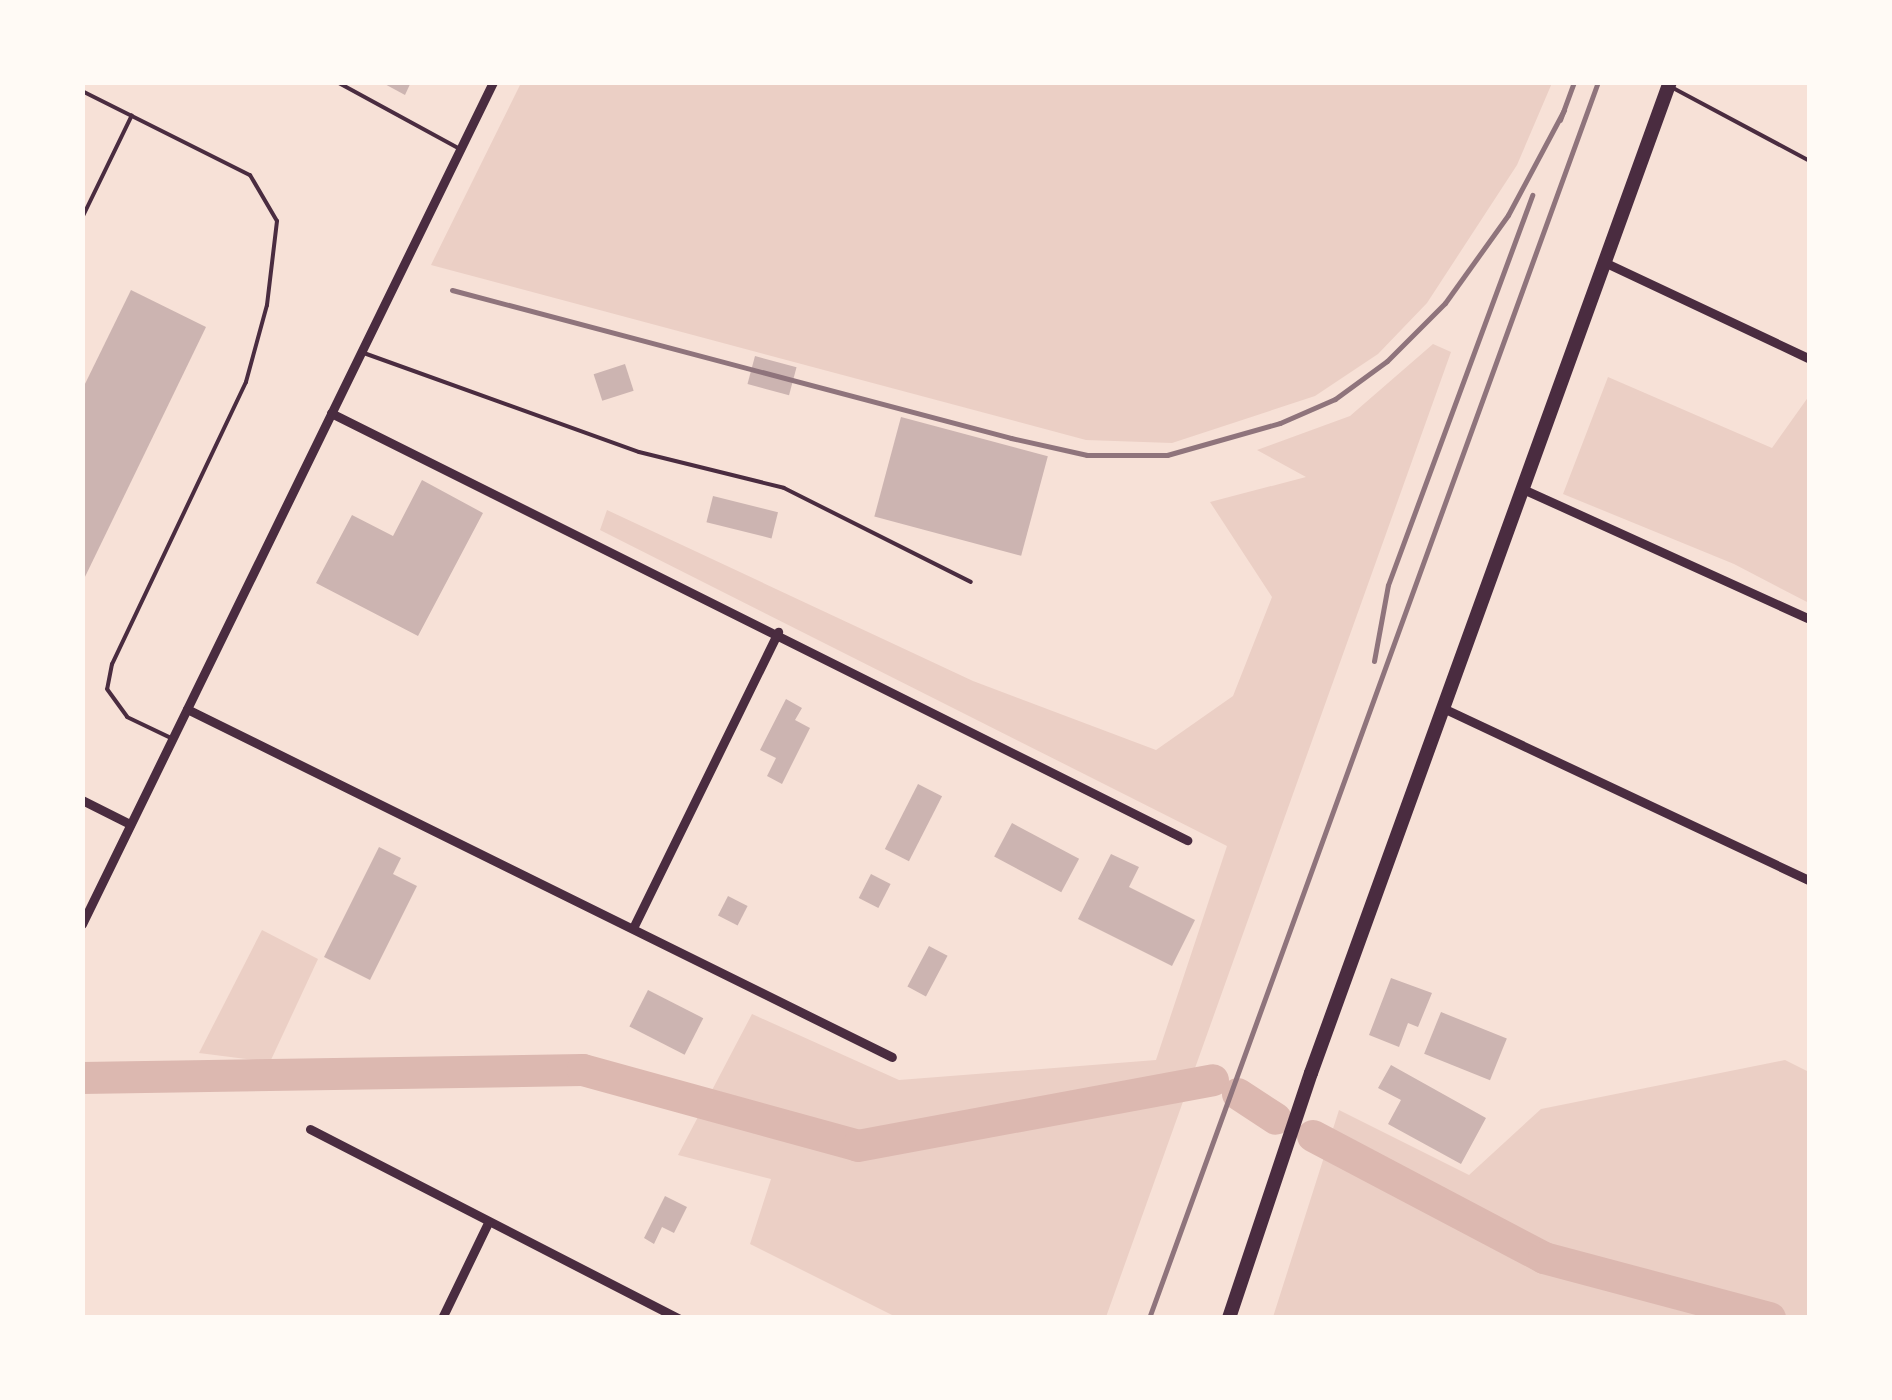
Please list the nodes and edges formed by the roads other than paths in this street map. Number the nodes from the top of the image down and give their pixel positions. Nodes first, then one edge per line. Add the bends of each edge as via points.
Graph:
1 (338, 82) edge
2 (493, 82) edge
3 (1669, 84) edge
4 (82, 91) edge
5 (132, 115) junction
6 (460, 149) junction
7 (1810, 161) edge
8 (82, 218) edge
9 (1604, 262) junction
10 (362, 352) junction
11 (1810, 359) edge
12 (331, 414) junction
13 (1523, 489) junction
14 (971, 582) dead end
15 (1810, 620) edge
16 (778, 632) junction
17 (1444, 708) junction
18 (187, 710) junction
19 (172, 739) junction
20 (82, 800) edge
21 (130, 824) junction
22 (1187, 840) dead end
23 (1810, 882) edge
24 (82, 924) edge
25 (633, 928) junction
26 (892, 1057) dead end
27 (310, 1129) dead end
28 (488, 1224) junction
29 (442, 1318) edge
30 (678, 1318) edge
31 (1229, 1318) edge

1 - 6 lane
2 - 6 street
3 - 7 lane
3 - 9 main road
4 - 5 lane
5 - 8 lane
5 - 19 lane via 250,176 277,221 267,305 246,382 107,689 127,716
6 - 10 street
9 - 11 street
9 - 13 main road
10 - 12 street
10 - 14 lane via 639,452 784,488
12 - 16 street
12 - 18 street
13 - 15 street
13 - 17 main road
16 - 22 street
16 - 25 street
17 - 23 street
17 - 31 main road
18 - 19 street
18 - 25 street
19 - 21 street
20 - 21 street
21 - 24 street
25 - 26 street
27 - 28 street
28 - 29 street
28 - 30 street

